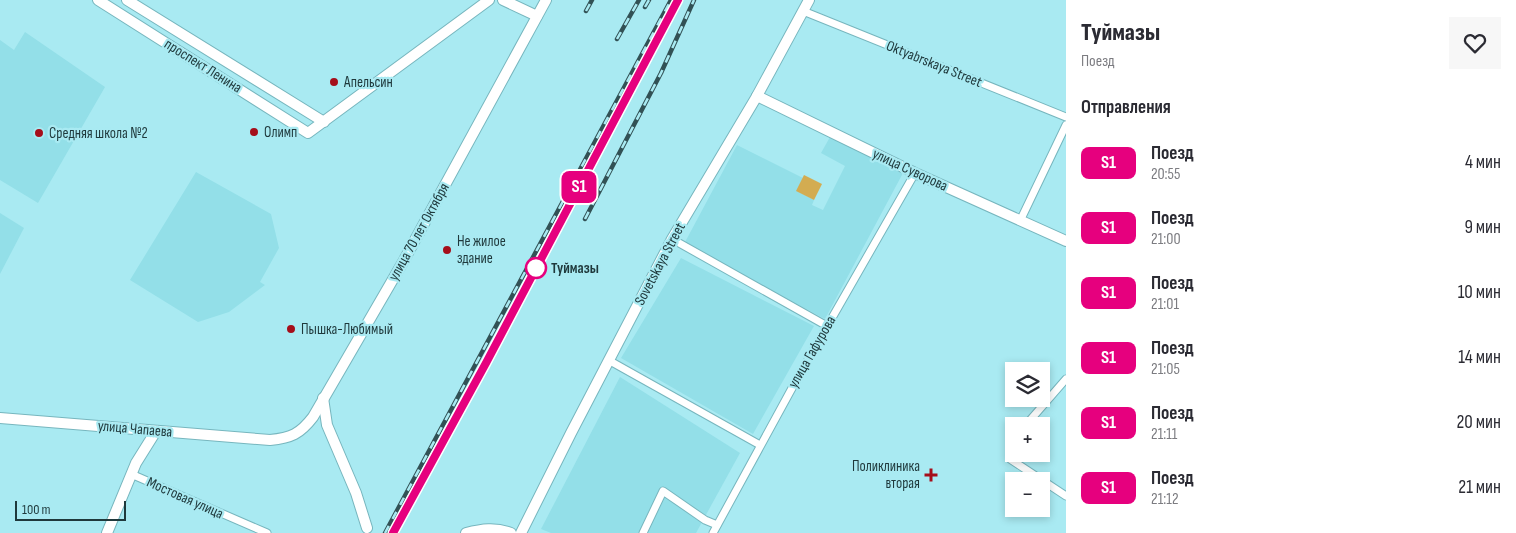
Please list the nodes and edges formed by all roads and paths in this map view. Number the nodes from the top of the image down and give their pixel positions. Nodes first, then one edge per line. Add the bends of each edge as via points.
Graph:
1 (98, 0) edge
2 (127, 0) edge
3 (489, 0) edge
4 (503, 0) edge
5 (546, 0) edge
6 (809, 0) edge
7 (803, 11) junction
8 (538, 16) junction
9 (756, 96) junction
10 (1066, 117) edge
11 (324, 122) junction
12 (1066, 124) edge
13 (915, 174) junction
14 (1020, 221) junction
15 (672, 239) junction
16 (1066, 241) edge
17 (827, 326) junction
18 (610, 361) junction
19 (1066, 380) edge
20 (323, 398) junction
21 (1033, 417) edge
22 (0, 418) edge
23 (156, 431) junction
24 (270, 440) joint
25 (760, 445) junction
26 (1013, 462) edge
27 (131, 474) junction
28 (1066, 496) edge
29 (717, 525) junction
30 (367, 528) dead end
31 (107, 533) edge
32 (267, 533) edge
33 (466, 533) edge
34 (511, 533) edge
35 (521, 533) edge
36 (642, 533) edge
37 (713, 533) edge

1 - 11 street, проспект Ленина via 308,133
2 - 11 street, проспект Ленина
3 - 11 street
4 - 8 street
5 - 8 street, улица 70 лет Октября
6 - 7 street, Sovetskaya Street
7 - 9 street, Sovetskaya Street
7 - 10 street, Oktyabrskaya Street
8 - 20 street, улица 70 лет Октября via 403,262
9 - 13 street, улица Суворова
9 - 15 street, Sovetskaya Street
12 - 14 street
13 - 14 street, улица Суворова
13 - 17 street, улица Гафурова
14 - 16 street, улица Суворова
15 - 17 street
15 - 18 street, Sovetskaya Street
17 - 25 street, улица Гафурова
18 - 25 street
18 - 35 street, Sovetskaya Street
19 - 21 street
20 - 24 street, улица 70 лет Октября via 313,417 299,432 286,439
20 - 30 street via 327,425
22 - 23 street, улица Чапаева
23 - 24 street, улица Чапаева
23 - 27 street
25 - 29 street, улица Гафурова
26 - 28 street
27 - 31 street
27 - 32 street, Мостовая улица
29 - 36 street via 664,491
29 - 37 street, улица Гафурова
33 - 34 street via 488,528

